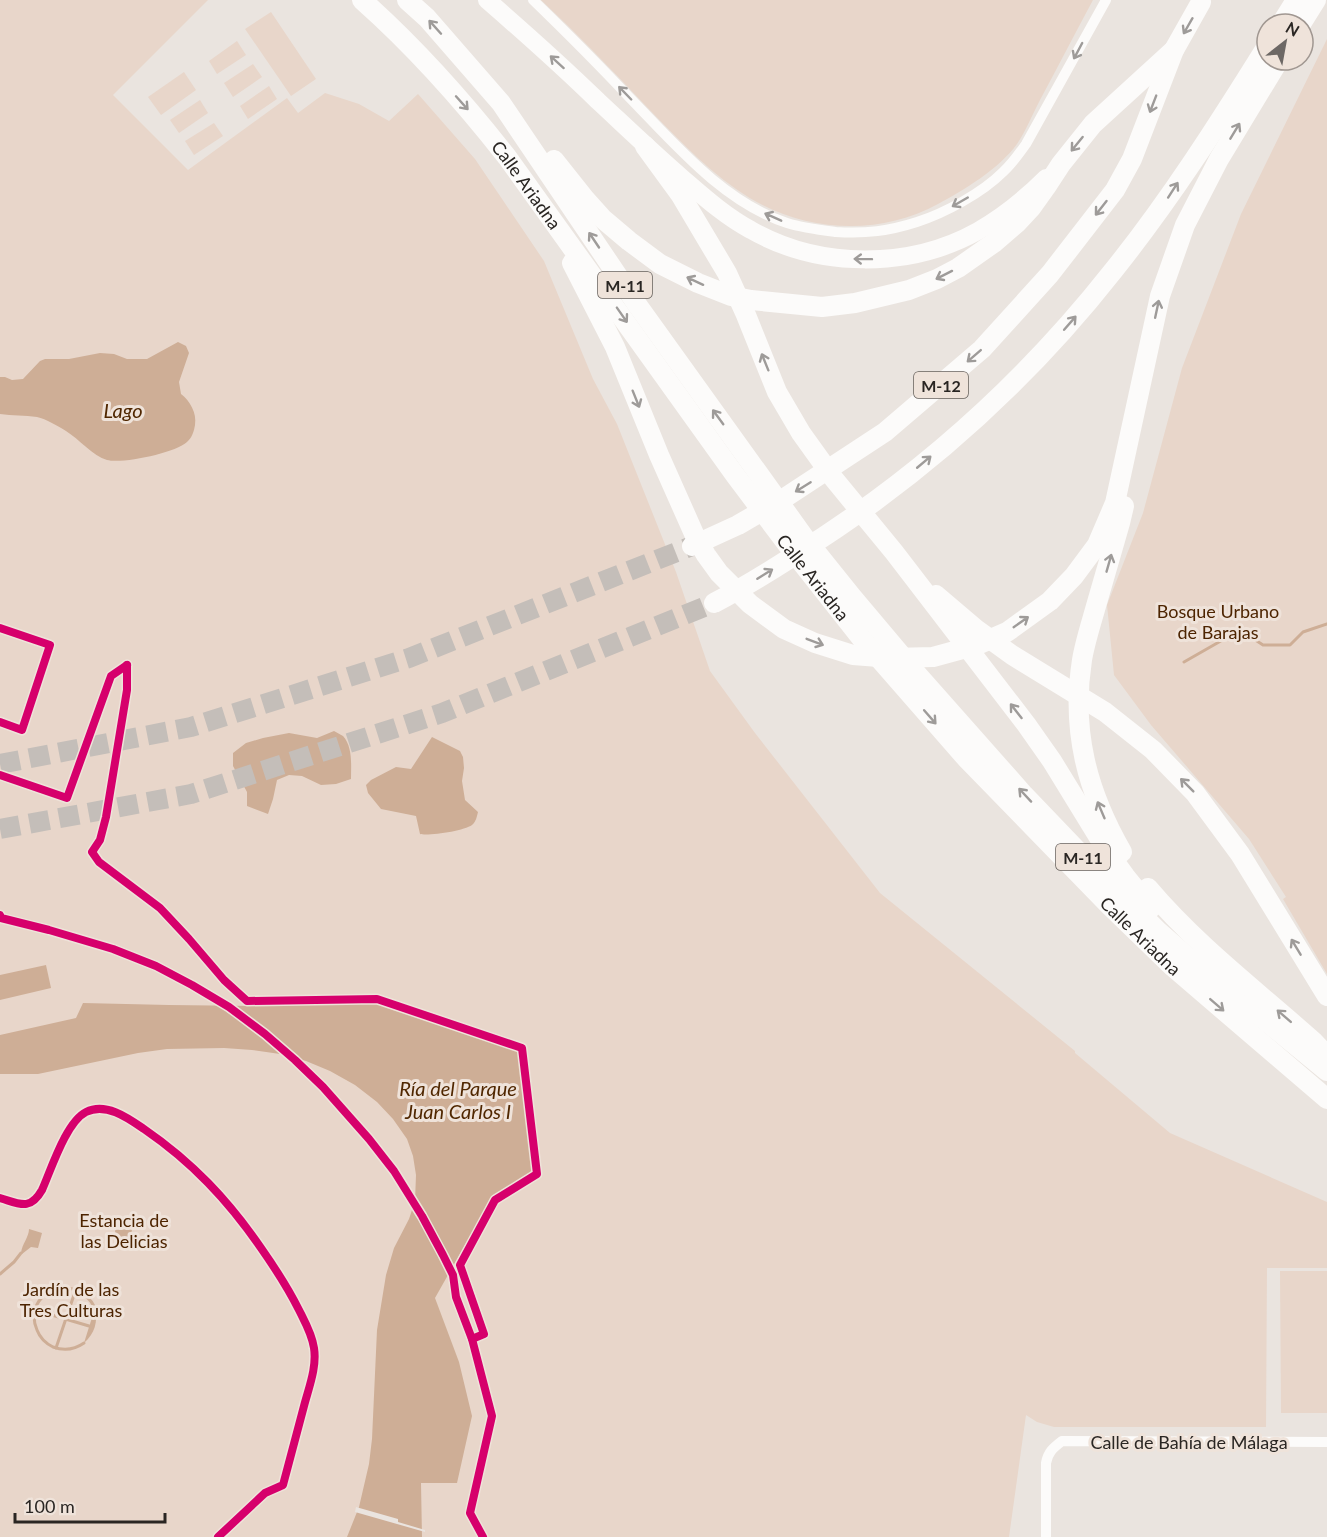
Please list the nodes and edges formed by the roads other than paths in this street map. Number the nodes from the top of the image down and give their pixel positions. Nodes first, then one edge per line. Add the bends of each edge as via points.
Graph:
1 (362, 0) edge
2 (407, 0) edge
3 (487, 0) edge
4 (533, 0) edge
5 (1106, 0) edge
6 (1201, 2) dead end
7 (1174, 50) junction
8 (1255, 64) edge
9 (1272, 72) edge
10 (501, 103) junction
11 (645, 146) junction
12 (1061, 164) junction
13 (539, 199) junction
14 (1145, 367) junction
15 (743, 470) junction
16 (692, 546) tunnel mouth
17 (894, 552) junction
18 (844, 602) junction
19 (714, 603) tunnel mouth
20 (1327, 996) edge
21 (1266, 1021) junction
22 (1327, 1056) edge
23 (1327, 1071) edge
24 (1327, 1100) edge
25 (1327, 1442) edge
26 (1046, 1537) edge

1 -> 13 highway, Calle Ariadna / M-11 via 477,119
10 -> 2 highway, Calle Ariadna / M-11
11 -> 3 highway
5 -> 4 street via 1026,144 1001,174 936,216 859,234 786,223 749,206 723,188 675,145
6 -> 7 highway, M-12
7 -> 12 highway via 1093,124
7 -> 16 highway, M-12 via 1132,159 1115,190 1050,274 982,349 885,432 786,497
19 -> 8 highway, M-12 via 842,526 986,411 1113,272 1159,211
14 -> 9 highway via 1160,296 1185,225
12 -> 10 highway via 1017,223 958,268 883,297 822,307 792,305 730,296 660,264 603,219 528,128
15 -> 10 highway, Calle Ariadna / M-11
12 -> 11 highway via 1016,205 976,232 915,254 859,260 787,247 753,232 728,217
17 -> 11 highway via 801,433 777,392 727,273 680,194
13 -> 14 highway via 615,348 694,536 706,555 733,588 784,629 815,644 853,655 933,657 977,645 1006,632 1050,601 1097,545 1115,503
13 -> 15 highway, Calle Ariadna / M-11
22 -> 14 highway via 1161,904 1119,847 1090,782 1078,706 1082,659 1120,523
15 - 18 highway, Calle Ariadna / M-11 via 804,537
20 -> 17 highway via 1240,854 1195,794 1153,750 1105,712 976,629
21 -> 17 highway via 1159,916 1125,876 1052,761
21 -> 18 highway, Calle Ariadna / M-11 via 1175,945 1100,874 1024,795 889,640
18 -> 24 highway, Calle Ariadna / M-11 via 862,639 966,758 1173,967
21 - 23 highway, Calle Ariadna / M-11
25 - 26 street, Calle de Bahía de Málaga via 1062,1442 1048,1454 1046,1462

